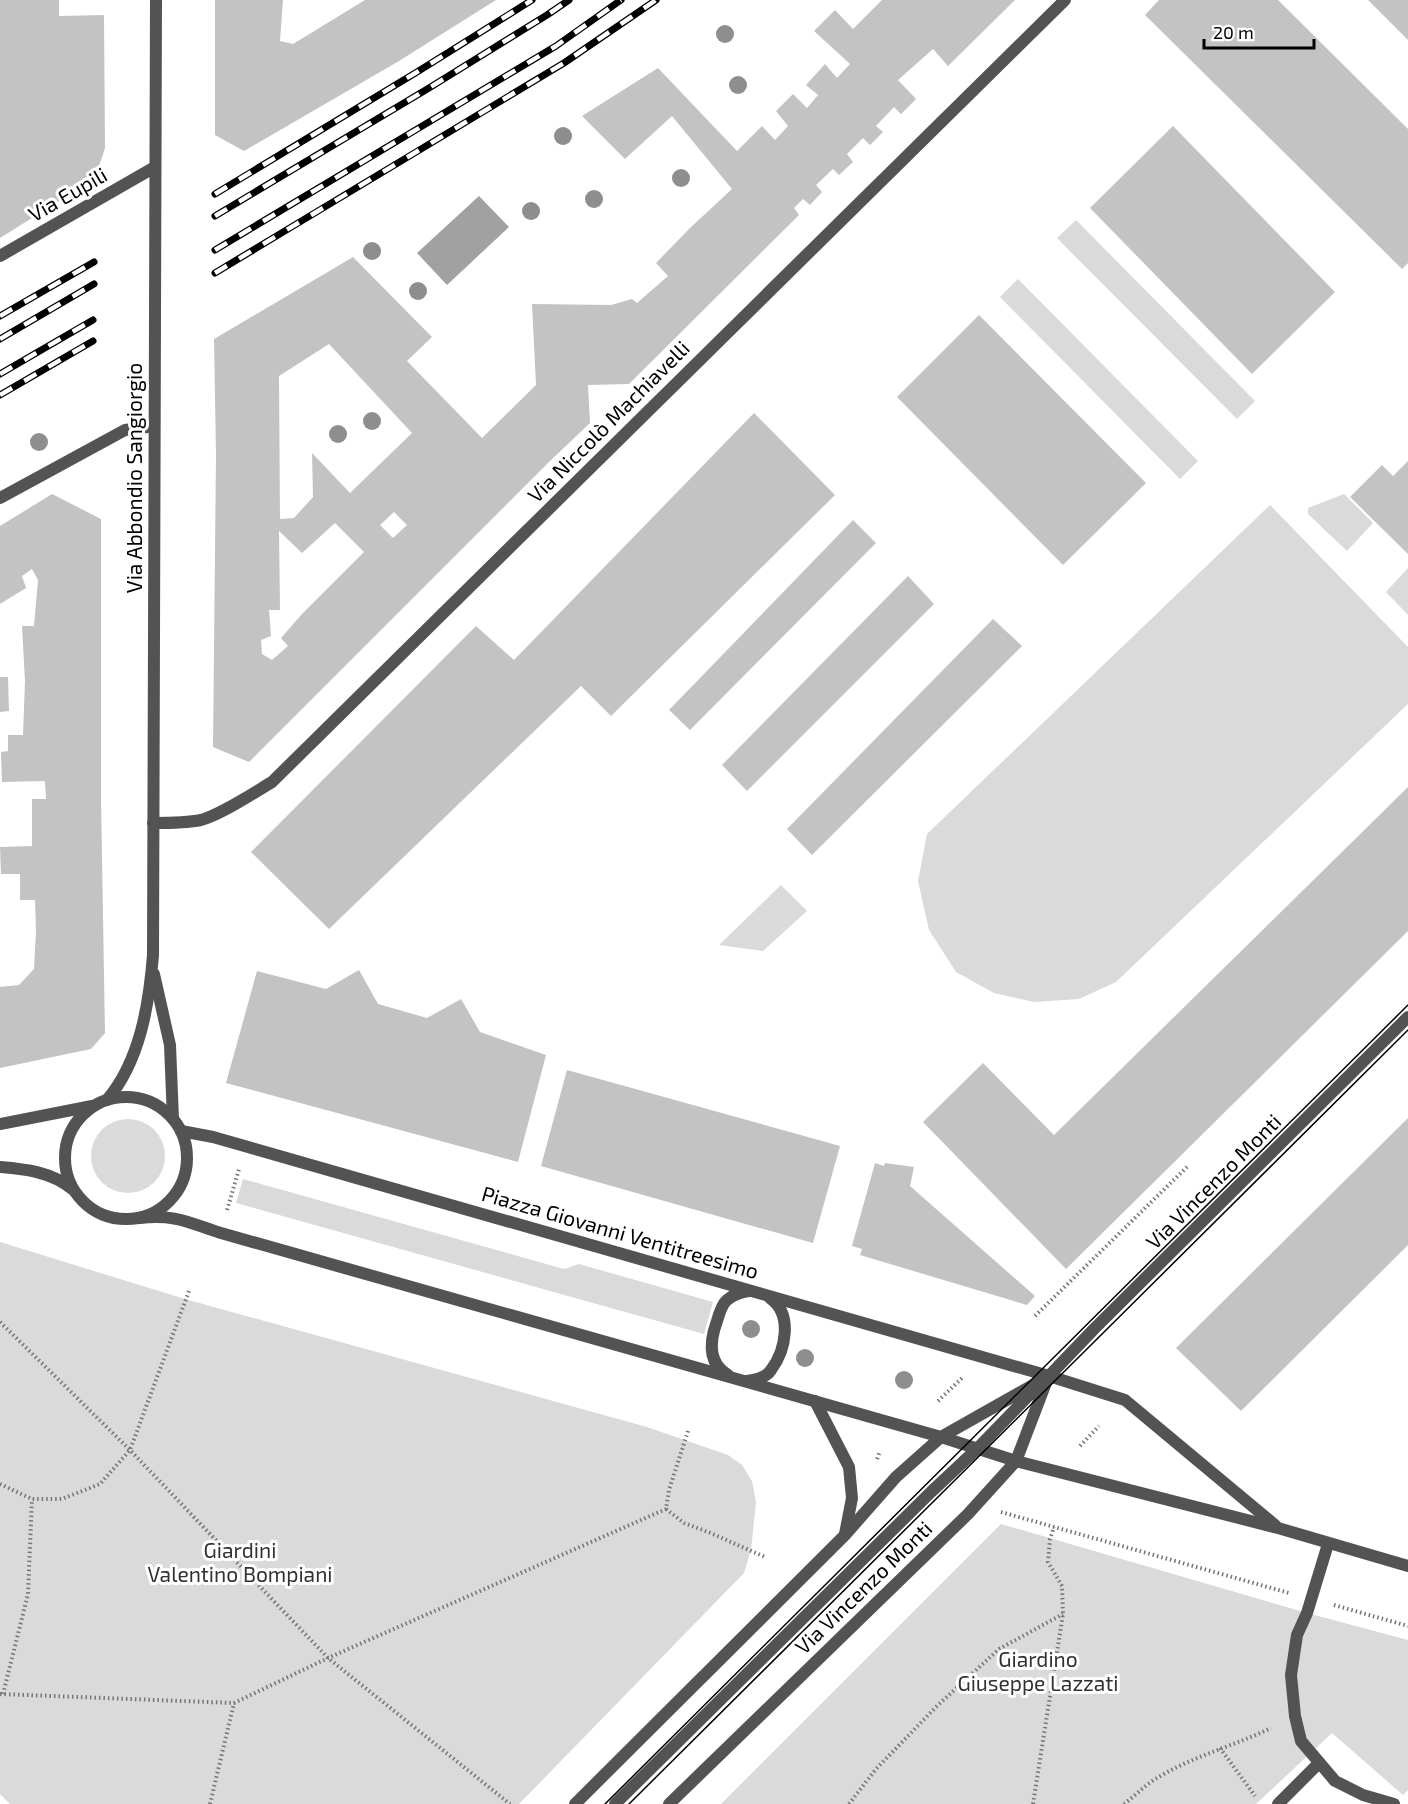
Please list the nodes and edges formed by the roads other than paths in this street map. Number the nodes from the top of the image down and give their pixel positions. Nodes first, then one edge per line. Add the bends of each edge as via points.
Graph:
1 (156, 0) edge
2 (1065, 0) edge
3 (155, 167) junction
4 (0, 256) edge
5 (154, 426) junction
6 (0, 498) edge
7 (153, 823) junction
8 (153, 955) junction
9 (1408, 1017) edge
10 (107, 1100) junction
11 (93, 1106) junction
12 (173, 1119) junction
13 (0, 1124) edge
14 (181, 1131) junction
15 (0, 1167) edge
16 (78, 1196) junction
17 (140, 1218) junction
18 (751, 1291) junction
19 (767, 1295) junction
20 (1049, 1376) junction
21 (731, 1377) junction
22 (745, 1381) junction
23 (815, 1401) junction
24 (941, 1437) junction
25 (978, 1448) junction
26 (1016, 1461) junction
27 (1278, 1528) junction
28 (845, 1535) junction
29 (1328, 1544) junction
30 (1408, 1566) edge
31 (1319, 1763) junction
32 (578, 1803) edge
33 (615, 1804) edge
34 (669, 1804) edge
35 (1278, 1804) edge
36 (1394, 1804) edge

1 - 3 street, Via Abbondio Sangiorgio
2 - 7 street, Via Niccolò Machiavelli via 272,782 202,819
3 - 4 street, Via Eupili
3 - 5 street, Via Abbondio Sangiorgio
5 - 6 street via 125,430
5 - 7 street, Via Abbondio Sangiorgio
7 - 8 street, Via Abbondio Sangiorgio
8 - 10 street, Via Abbondio Sangiorgio via 147,999 131,1061
8 - 12 street, Via Abbondio Sangiorgio via 170,1044
9 - 20 street, Via Vincenzo Monti
10 - 11 street
10 - 12 street via 142,1099
11 - 13 street
11 - 16 street via 72,1128 66,1148 65,1168
12 - 14 street
14 - 17 street via 187,1160 180,1188 159,1210
14 - 18 street, Piazza Giovanni Ventitreesimo
15 - 16 street via 50,1176
16 - 17 street via 101,1215 121,1220
17 - 21 street via 184,1219 232,1236
18 - 19 street, Piazza Giovanni Ventitreesimo
18 - 21 street via 740,1292 726,1301 713,1332 713,1359
19 - 20 street, Piazza Giovanni Ventitreesimo
19 - 22 street via 776,1301 783,1314 786,1331 782,1350 771,1371 758,1380
20 - 24 street, Via Vincenzo Monti
20 - 25 street
20 - 26 street, Via Vincenzo Monti
20 - 27 street, Piazza Giovanni Ventitreesimo via 1125,1400
21 - 22 street
22 - 23 street
23 - 24 street
23 - 28 street via 849,1467 852,1498
24 - 25 street
24 - 28 street, Via Vincenzo Monti via 896,1477
25 - 26 street
25 - 33 street
26 - 27 street
26 - 34 street, Via Vincenzo Monti via 968,1514
27 - 29 street
28 - 32 street, Via Vincenzo Monti
29 - 30 street
29 - 31 street via 1297,1635 1291,1675 1301,1741
31 - 35 street
31 - 36 street via 1335,1781

